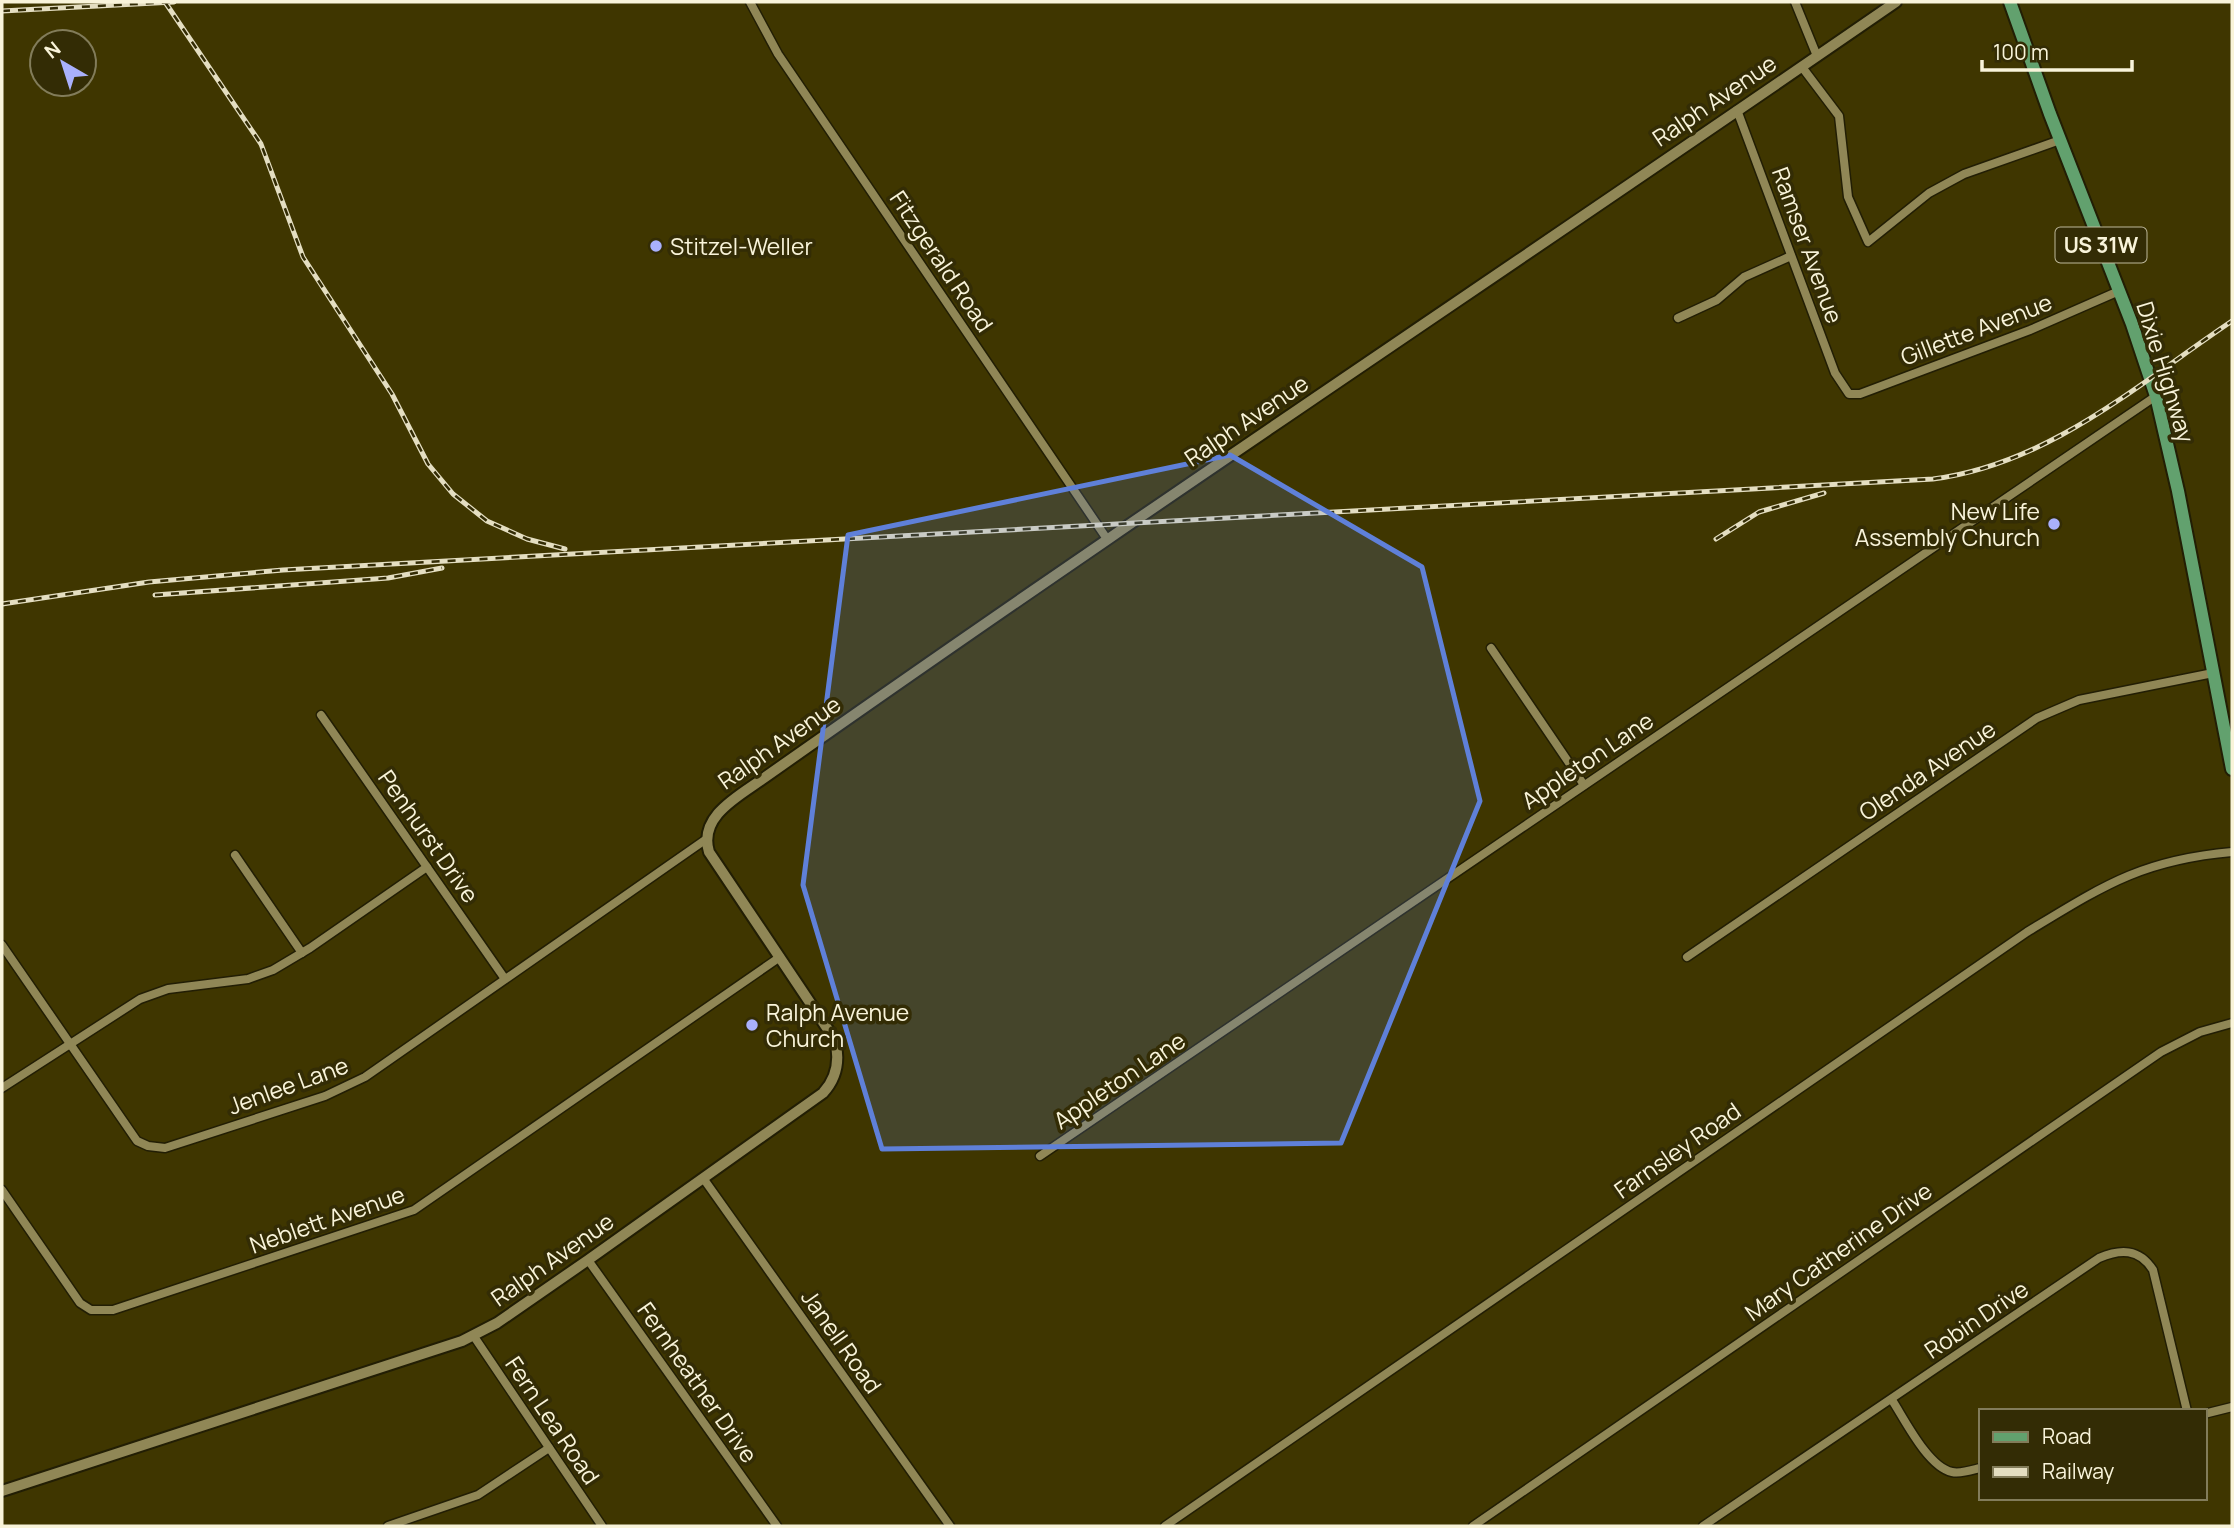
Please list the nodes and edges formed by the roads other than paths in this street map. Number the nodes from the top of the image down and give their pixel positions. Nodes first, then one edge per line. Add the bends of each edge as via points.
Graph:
1 (750, 2) edge
2 (1795, 2) edge
3 (1896, 2) edge
4 (2010, 2) edge
5 (1817, 56) junction
6 (1802, 67) junction
7 (1737, 110) junction
8 (2060, 140) junction
9 (1791, 256) junction
10 (2119, 291) junction
11 (1678, 318) dead end
12 (1846, 392) joint
13 (2156, 396) junction
14 (1107, 539) junction
15 (1491, 648) dead end
16 (2213, 673) junction
17 (321, 715) dead end
18 (2232, 769) edge
19 (1584, 785) junction
20 (705, 840) junction
21 (2232, 852) edge
22 (235, 855) dead end
23 (427, 867) junction
24 (2, 944) edge
25 (302, 953) junction
26 (780, 957) junction
27 (1687, 957) dead end
28 (505, 979) junction
29 (2232, 1023) edge
30 (69, 1043) junction
31 (2, 1088) edge
32 (1040, 1157) dead end
33 (704, 1178) junction
34 (2, 1190) edge
35 (588, 1260) junction
36 (473, 1335) junction
37 (1892, 1399) junction
38 (2232, 1407) edge
39 (2187, 1409) edge
40 (2206, 1413) edge
41 (549, 1448) junction
42 (1979, 1468) edge
43 (2, 1491) edge
44 (388, 1526) edge
45 (602, 1526) edge
46 (777, 1526) edge
47 (950, 1526) edge
48 (1165, 1526) edge
49 (1472, 1526) edge
50 (1703, 1526) edge

1 - 14 street, Fitzgerald Road via 778,54
2 - 5 street
3 - 5 street, Ralph Avenue
4 - 8 main road, Dixie Highway / US 31W
5 - 6 street, Ralph Avenue
6 - 7 street, Ralph Avenue
6 - 8 street via 1839,116 1848,197 1868,242 1929,194 1964,174
7 - 9 street, Ramser Avenue
7 - 14 street, Ralph Avenue
8 - 10 main road, Dixie Highway / US 31W
9 - 11 street via 1744,277 1717,300
9 - 12 street, Ramser Avenue
10 - 12 street, Gillette Avenue via 1860,394
10 - 13 main road, Dixie Highway / US 31W
13 - 16 main road, Dixie Highway / US 31W
13 - 19 street, Appleton Lane
14 - 20 street, Ralph Avenue via 725,806 715,816
15 - 19 street
16 - 18 main road, Dixie Highway / US 31W
16 - 27 street, Olenda Avenue via 2079,700 2037,718
17 - 23 street, Penhurst Drive
19 - 32 street, Appleton Lane
20 - 26 street, Ralph Avenue
20 - 28 street, Jenlee Lane
21 - 48 street, Farnsley Road via 2173,860 2133,872 2027,932
22 - 25 street
23 - 25 street
23 - 28 street, Penhurst Drive
24 - 30 street, Jenlee Lane
25 - 30 street via 248,979 147,996
26 - 33 street, Ralph Avenue via 831,1033 837,1048 836,1072 823,1093
26 - 34 street, Neblett Avenue via 414,1210 113,1310 91,1310 79,1303
28 - 30 street, Jenlee Lane via 365,1077 339,1090 165,1148 137,1141
29 - 49 street, Mary Catherine Drive via 2200,1032 2161,1052
30 - 31 street
33 - 35 street, Ralph Avenue
33 - 47 street, Janell Road
35 - 36 street, Ralph Avenue
35 - 46 street, Fernheather Drive
36 - 41 street, Fern Lea Road
36 - 43 street, Ralph Avenue
37 - 39 street, Robin Drive via 2099,1258 2126,1251 2143,1258 2152,1270
37 - 42 street via 1941,1468 1958,1473
37 - 50 street, Robin Drive
38 - 40 street
41 - 44 street via 478,1495
41 - 45 street, Fern Lea Road

